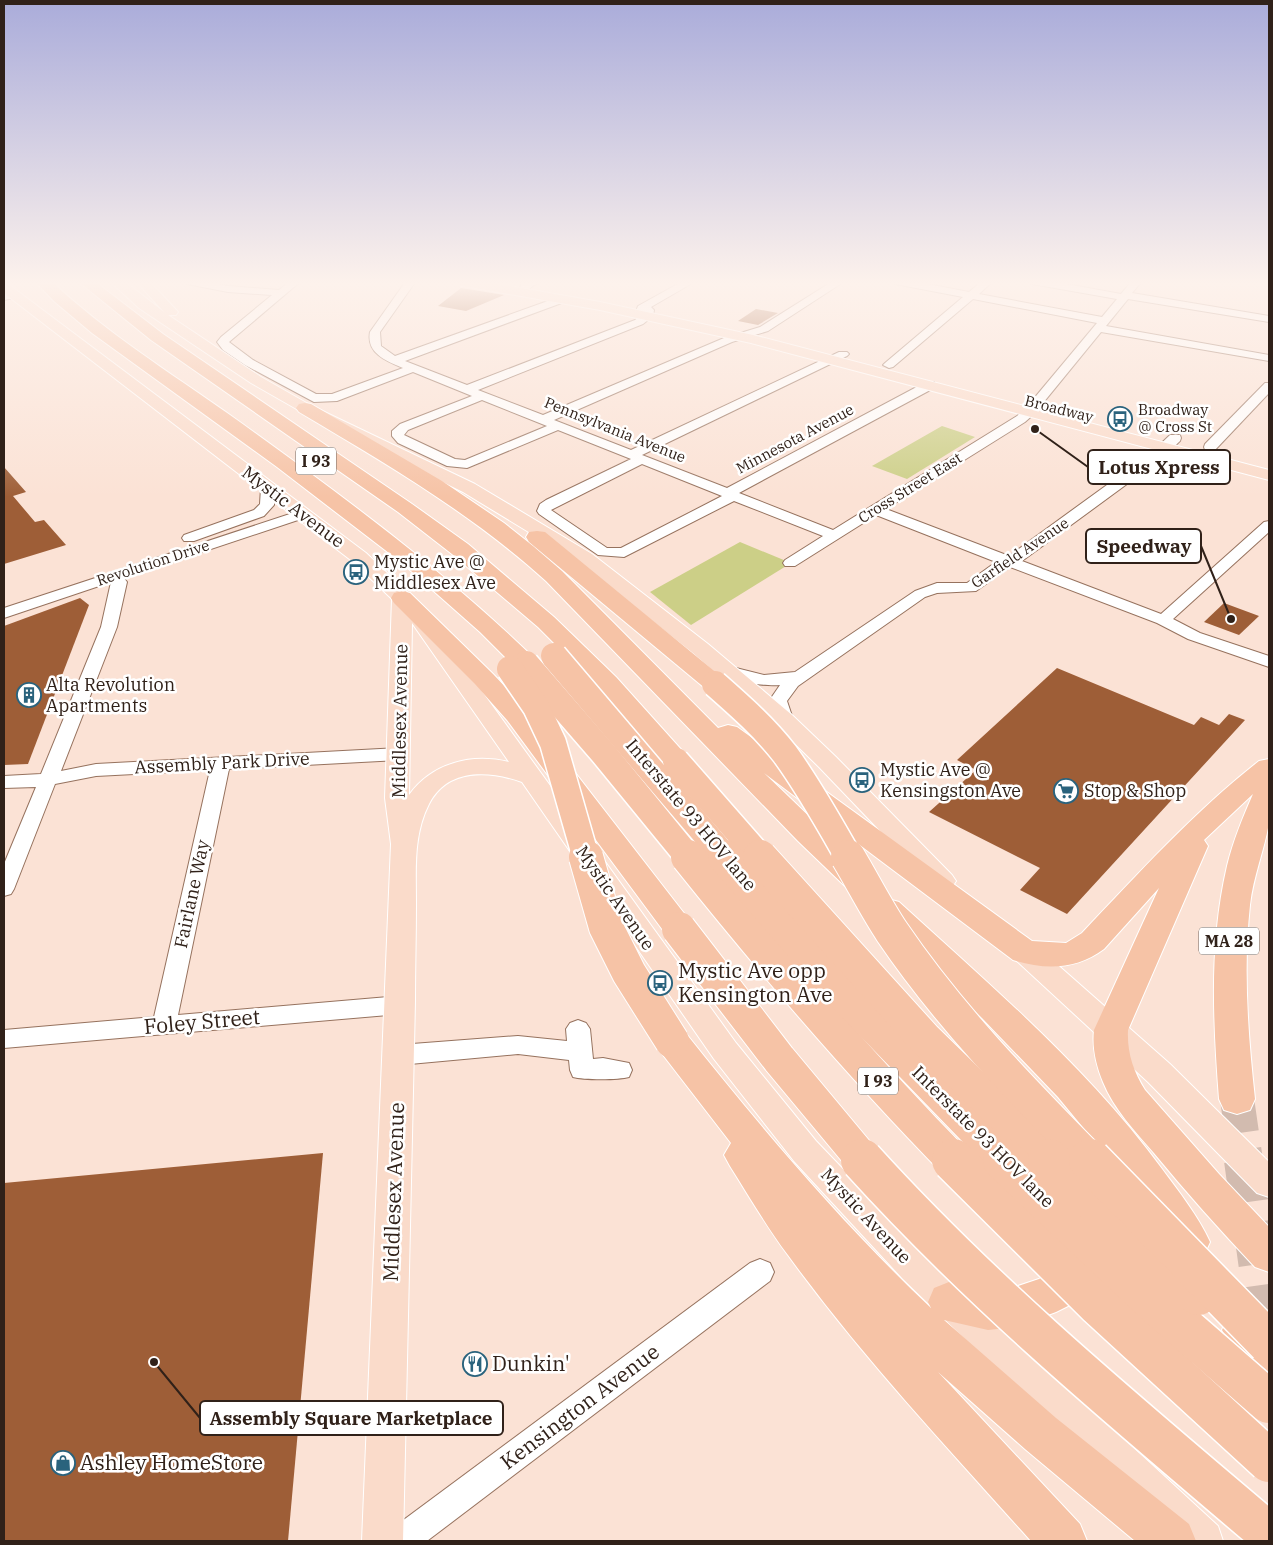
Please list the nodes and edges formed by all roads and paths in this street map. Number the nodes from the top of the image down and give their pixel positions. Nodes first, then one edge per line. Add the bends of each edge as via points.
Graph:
1 (87, 353) edge
2 (132, 353) edge
3 (161, 353) edge
4 (179, 353) edge
5 (194, 353) edge
6 (214, 353) edge
7 (235, 353) edge
8 (385, 353) edge
9 (415, 353) edge
10 (560, 353) edge
11 (702, 353) edge
12 (825, 353) edge
13 (903, 353) edge
14 (1077, 353) edge
15 (1245, 353) edge
16 (837, 356) junction
17 (1269, 358) edge
18 (396, 360) junction
19 (889, 365) junction
20 (413, 368) junction
21 (930, 385) junction
22 (1269, 386) edge
23 (469, 389) junction
24 (484, 395) junction
25 (313, 404) junction
26 (1033, 407) junction
27 (545, 420) junction
28 (559, 425) junction
29 (1170, 443) junction
30 (1210, 447) junction
31 (425, 450) joint
32 (637, 457) junction
33 (1269, 462) edge
34 (1269, 475) edge
35 (268, 488) junction
36 (731, 494) junction
37 (498, 504) joint
38 (875, 510) junction
39 (302, 514) junction
40 (1269, 525) edge
41 (833, 535) junction
42 (1011, 561) junction
43 (790, 563) dead end
44 (115, 576) junction
45 (402, 598) junction
46 (4, 599) edge
47 (4, 613) edge
48 (1164, 620) junction
49 (598, 622) junction
50 (540, 652) junction
51 (1269, 662) edge
52 (804, 674) junction
53 (722, 677) junction
54 (656, 680) junction
55 (786, 722) junction
56 (399, 754) junction
57 (221, 762) junction
58 (1269, 767) edge
59 (529, 776) junction
60 (47, 780) junction
61 (4, 782) edge
62 (1269, 790) edge
63 (1201, 826) junction
64 (404, 844) junction
65 (4, 888) edge
66 (1024, 952) junction
67 (400, 1005) junction
68 (164, 1025) junction
69 (1111, 1030) junction
70 (4, 1039) edge
71 (672, 1041) junction
72 (398, 1055) junction
73 (620, 1070) dead end
74 (1236, 1099) tunnel mouth
75 (1137, 1167) junction
76 (1269, 1183) edge
77 (1269, 1254) edge
78 (760, 1272) dead end
79 (950, 1302) junction
80 (1269, 1343) edge
81 (1269, 1355) edge
82 (1269, 1377) edge
83 (1269, 1402) edge
84 (1269, 1461) edge
85 (1269, 1534) edge
86 (382, 1541) edge
87 (401, 1541) edge
88 (1062, 1541) edge
89 (1172, 1541) edge
90 (1203, 1541) edge

1 - 35 main road, Mystic Avenue
2 - 50 highway, I 93 via 388,539 470,610
3 - 50 highway, Interstate 93 HOV lane / I 93 via 418,534 472,578
4 - 50 highway, I 93 via 433,528 517,596
5 - 49 highway via 428,495
6 - 25 main road via 256,380
7 - 25 street via 314,398
8 - 18 street, Pennsylvania Avenue
9 - 18 street
10 - 23 street
11 - 27 street
12 - 16 main road, Broadway
13 - 19 street
14 - 26 street
15 - 17 street
16 - 19 main road, Broadway
16 - 21 main road, Broadway
16 - 32 street
18 - 20 street, Pennsylvania Avenue
19 - 26 main road, Broadway
20 - 23 street, Pennsylvania Avenue
20 - 25 street
21 - 26 main road, Broadway
21 - 36 street, Minnesota Avenue
22 - 30 street
23 - 24 street, Pennsylvania Avenue
24 - 27 street, Pennsylvania Avenue
24 - 31 street via 398,431 402,440
25 - 37 main road
25 - 49 highway via 490,521 530,554
26 - 29 main road, Broadway
26 - 38 street, Cross Street East via 1021,419
27 - 28 street, Pennsylvania Avenue
28 - 31 street via 467,464 452,463
28 - 32 street, Pennsylvania Avenue
29 - 30 main road, Broadway
29 - 34 main road, Broadway
29 - 42 street, Garfield Avenue
30 - 33 main road, Broadway
32 - 36 street, Pennsylvania Avenue
32 - 36 street, Minnesota Avenue via 545,507 544,511 604,552 624,553
35 - 39 main road, Mystic Avenue
35 - 46 street, Revolution Drive via 267,505 250,518
36 - 41 street, Pennsylvania Avenue
37 - 53 highway
38 - 41 street, Cross Street East
38 - 42 street
39 - 44 street, Revolution Drive
39 - 45 main road, Mystic Avenue via 359,557
40 - 48 street
41 - 43 street, Cross Street East
42 - 48 street
42 - 52 street, Garfield Avenue via 968,588 928,590
44 - 47 street, Revolution Drive
44 - 60 street via 119,582 109,627
45 - 56 main road, Middlesex Avenue
45 - 59 main road, Mystic Avenue
45 - 85 highway, bridge via 516,714 803,1091 924,1226 1035,1331
48 - 51 street via 1194,636
49 - 54 highway
50 - 71 highway, bridge via 536,707 553,743 606,927 629,973
50 - 81 highway, I 93, bridge via 638,717 824,930 926,1040 1126,1230
50 - 83 highway, Interstate 93 HOV lane / I 93, bridge via 614,724 834,984 972,1129 1116,1267
50 - 84 highway, I 93, bridge via 581,725 780,972 887,1091 1109,1316
52 - 53 street, Garfield Avenue via 775,681
52 - 55 street, Garfield Avenue via 792,682 778,701
53 - 55 main road
53 - 80 highway, bridge via 812,794 892,932 932,988 1030,1099
54 - 66 highway
54 - 75 highway via 808,834 1016,1030 1096,1114
55 - 66 main road via 920,860
56 - 57 street, Assembly Park Drive
56 - 64 main road, Middlesex Avenue via 397,798
57 - 60 street, Assembly Park Drive via 96,770
57 - 68 street, Fairlane Way
58 - 63 highway
59 - 64 main road, Middlesex Avenue via 517,770 489,765 473,766 439,777 418,800
59 - 79 main road, Mystic Avenue via 762,1099 805,1151
60 - 61 street, Assembly Park Drive
60 - 65 street
62 - 74 highway, MA 28 via 1246,850 1231,921 1228,999
63 - 66 highway via 1084,948 1060,956
63 - 69 highway
64 - 67 main road, Middlesex Avenue
66 - 69 main road
67 - 68 street, Foley Street
67 - 72 main road, Middlesex Avenue
68 - 70 street, Foley Street
69 - 76 main road via 1160,1073
69 - 77 highway via 1114,1062 1132,1101
71 - 88 highway via 770,1197 830,1278 875,1333
71 - 89 highway via 767,1162 914,1320 1011,1408
72 - 73 street via 579,1040 582,1070
72 - 86 main road, Middlesex Avenue
75 - 79 highway via 1143,1188 1142,1209 1128,1235 1096,1268 1058,1292 1022,1306 988,1310
75 - 82 highway via 1225,1297
78 - 87 street, Kensington Avenue
79 - 90 main road, Mystic Avenue

